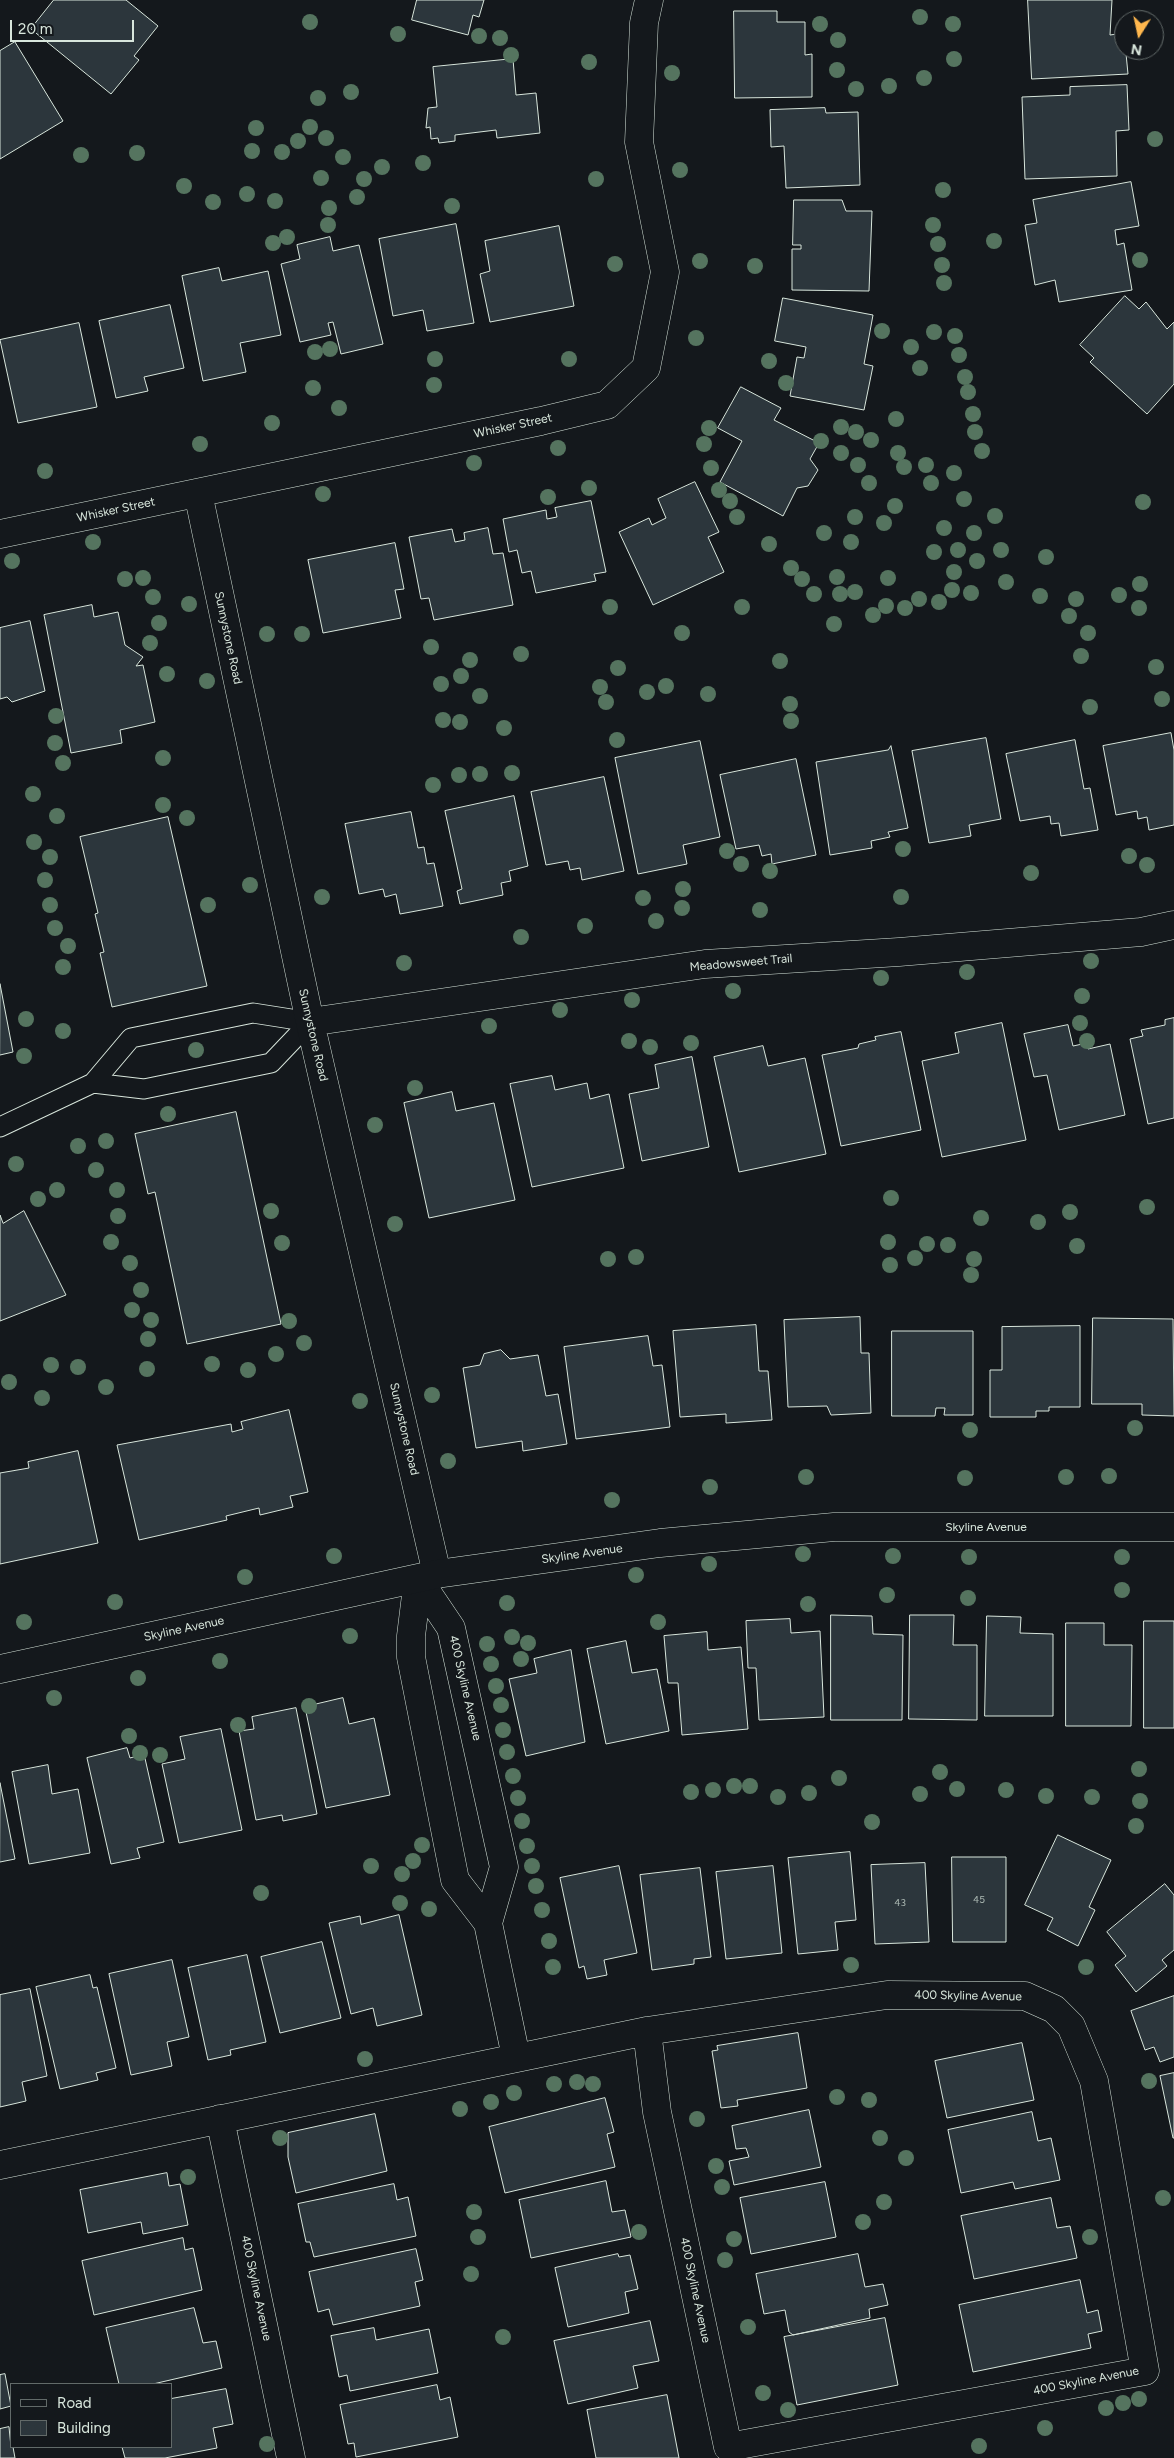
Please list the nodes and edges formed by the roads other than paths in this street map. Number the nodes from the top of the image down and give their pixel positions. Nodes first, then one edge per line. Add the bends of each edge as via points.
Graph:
1 (649, 0) edge
2 (198, 493) junction
3 (0, 534) edge
4 (1174, 925) edge
5 (310, 1022) junction
6 (92, 1083) junction
7 (0, 1127) edge
8 (1174, 1527) edge
9 (428, 1576) junction
10 (0, 1669) edge
11 (488, 1923) junction
12 (647, 2031) junction
13 (516, 2058) junction
14 (220, 2119) junction
15 (0, 2165) edge
16 (291, 2458) edge

1 - 2 street, Whisker Street via 644,23 639,142 665,272 646,368 607,405
2 - 3 street, Whisker Street
2 - 5 street, Sunnystone Road
4 - 5 street, Meadowsweet Trail via 1131,933 705,964
5 - 6 lane via 271,1063 144,1089
5 - 6 lane via 253,1013 130,1038
5 - 9 street, Sunnystone Road
6 - 7 lane
8 - 9 street, Skyline Avenue via 834,1527 660,1543
9 - 10 street, Skyline Avenue
9 - 11 street, 400 Skyline Avenue via 451,1628 504,1867
9 - 11 street, 400 Skyline Avenue via 411,1636 411,1657 455,1880
11 - 13 street, 400 Skyline Avenue
12 - 12 street, 400 Skyline Avenue via 886,1995 1025,1996 1054,2009 1071,2026 1094,2081 1145,2371 728,2447 657,2112
12 - 13 street, 400 Skyline Avenue
13 - 14 street, 400 Skyline Avenue
14 - 15 street, 400 Skyline Avenue
14 - 16 street, 400 Skyline Avenue

